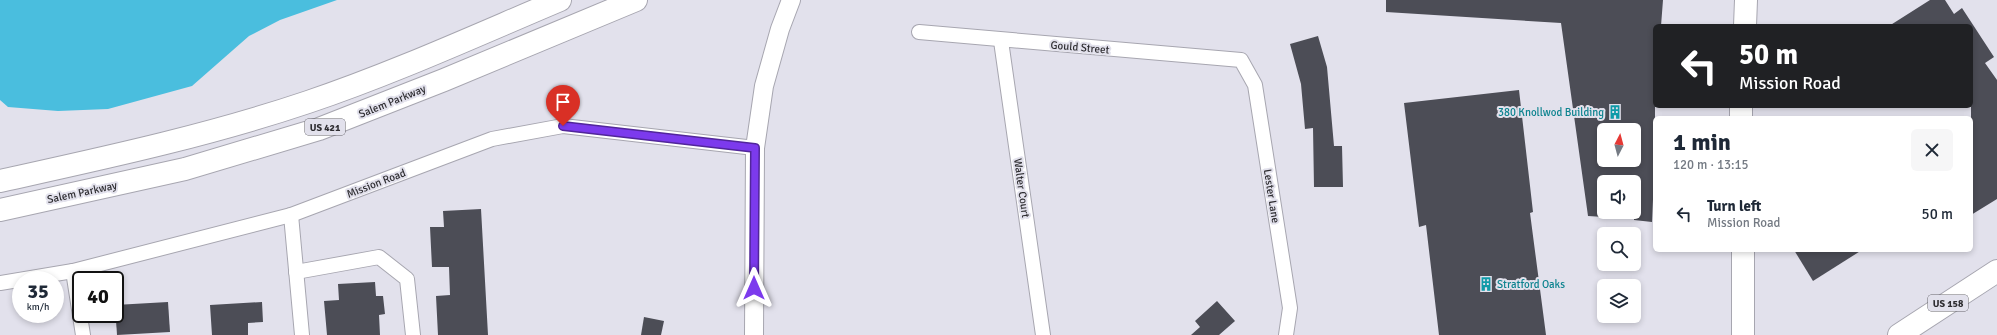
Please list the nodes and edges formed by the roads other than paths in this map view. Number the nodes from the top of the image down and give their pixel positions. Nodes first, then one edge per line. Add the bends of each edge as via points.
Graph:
1 (560, 0) edge
2 (636, 0) edge
3 (791, 0) edge
4 (1746, 0) edge
5 (1745, 24) edge
6 (920, 32) dead end
7 (1001, 40) junction
8 (1241, 60) joint
9 (755, 148) junction
10 (0, 180) edge
11 (0, 210) edge
12 (291, 215) junction
13 (1743, 252) edge
14 (72, 271) edge
15 (73, 271) edge
16 (1997, 271) edge
17 (296, 272) junction
18 (0, 283) edge
19 (81, 323) edge
20 (83, 335) edge
21 (302, 335) edge
22 (413, 335) edge
23 (754, 335) edge
24 (1043, 335) edge
25 (1286, 335) edge
26 (1743, 335) edge
27 (1899, 335) edge

1 - 10 main road, US 421 via 371,79 309,102 178,141
2 - 11 main road, Salem Parkway / US 421 via 416,92 319,129 185,169
3 - 9 street via 764,86
4 - 5 main road
6 - 7 street, Gould Street
7 - 8 street, Gould Street
7 - 24 street, Walter Court
8 - 25 street, Lester Lane via 1256,85 1290,308
9 - 12 street, Mission Road via 563,126 492,140
9 - 23 street
12 - 15 street, Mission Road
12 - 17 street
13 - 26 main road
14 - 18 street, Mission Road
16 - 27 main road, US 158
17 - 21 street
17 - 22 street via 379,257 407,279
19 - 20 street

